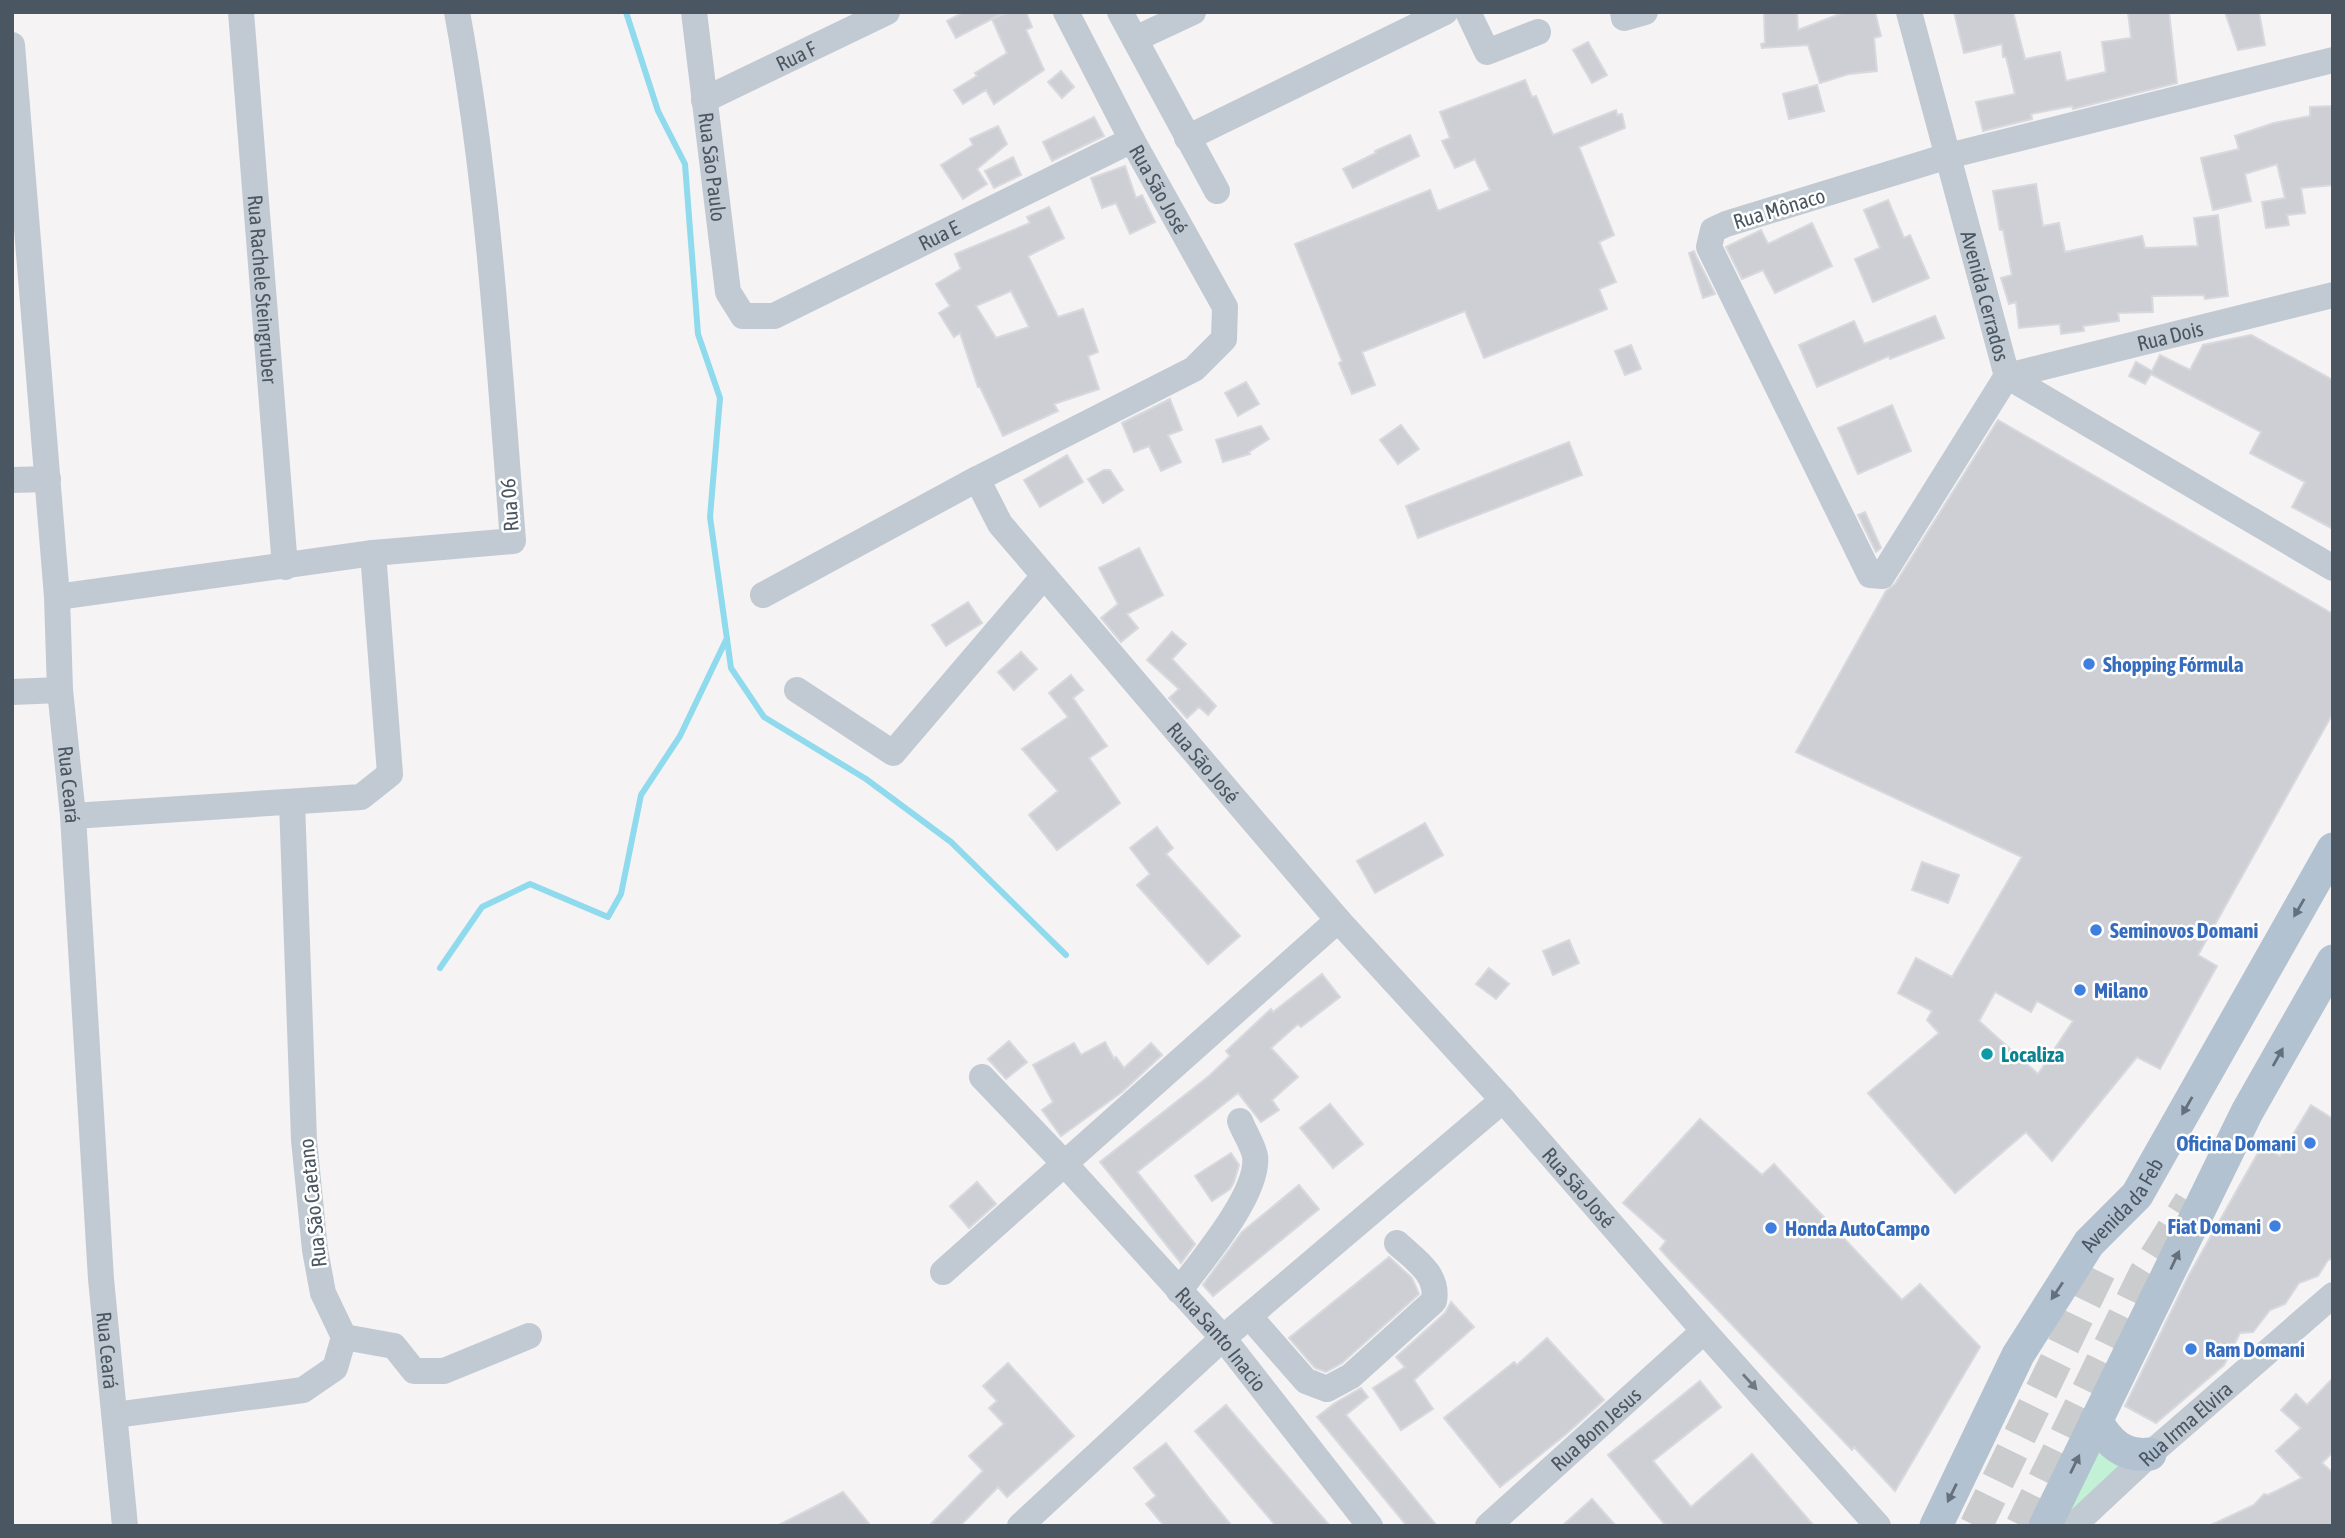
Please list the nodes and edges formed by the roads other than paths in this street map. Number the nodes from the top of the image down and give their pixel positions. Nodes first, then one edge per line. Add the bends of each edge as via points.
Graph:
1 (242, 12) edge
2 (457, 12) edge
3 (694, 12) edge
4 (887, 12) edge
5 (1066, 12) edge
6 (1121, 12) edge
7 (1193, 12) edge
8 (1446, 12) edge
9 (1468, 12) edge
10 (1623, 12) edge
11 (1646, 12) edge
12 (1909, 12) edge
13 (1538, 32) dead end
14 (1135, 39) junction
15 (12, 45) edge
16 (2333, 60) edge
17 (704, 100) junction
18 (1187, 138) junction
19 (1132, 140) junction
20 (1948, 156) junction
21 (1217, 191) dead end
22 (21, 263) edge
23 (2333, 295) edge
24 (743, 316) joint
25 (2007, 376) junction
26 (48, 479) junction
27 (977, 479) junction
28 (12, 481) edge
29 (373, 554) junction
30 (285, 567) junction
31 (2333, 568) edge
32 (1044, 576) junction
33 (763, 595) dead end
34 (57, 597) junction
35 (60, 690) junction
36 (797, 690) dead end
37 (12, 692) edge
38 (292, 802) junction
39 (73, 816) junction
40 (2333, 849) edge
41 (1338, 920) junction
42 (2333, 961) edge
43 (982, 1077) dead end
44 (1503, 1100) junction
45 (2247, 1112) junction
46 (1240, 1121) dead end
47 (2220, 1154) dead end
48 (1063, 1162) junction
49 (2137, 1195) junction
50 (1397, 1242) dead end
51 (2102, 1266) tunnel mouth
52 (943, 1272) dead end
53 (1179, 1291) junction
54 (2333, 1295) edge
55 (1249, 1316) junction
56 (1704, 1331) junction
57 (529, 1336) dead end
58 (344, 1337) junction
59 (1223, 1338) junction
60 (115, 1415) junction
61 (2096, 1421) junction
62 (2150, 1454) junction
63 (125, 1526) edge
64 (1020, 1526) edge
65 (1370, 1526) edge
66 (1488, 1526) edge
67 (1878, 1526) edge
68 (1936, 1526) edge
69 (2045, 1526) edge
70 (2073, 1526) edge

1 - 30 street, Rua Rachele Steingruber
2 - 29 street, Rua 06 via 495,312 513,541
3 - 17 street, Rua São Paulo
4 - 17 street, Rua F
5 - 19 street, Rua São José
6 - 14 street
7 - 14 street
8 - 18 street
9 - 13 street via 1487,52
10 - 11 street via 1624,18
12 - 20 street, Avenida Cerrados
14 - 18 street
15 - 22 street, Rua Ceará
16 - 20 street, Rua Mônaco
17 - 24 street, Rua São Paulo via 728,292
18 - 21 street
19 - 24 street, Rua E via 774,316
19 - 27 street, Rua São José via 1226,307 1224,339 1194,369
20 - 25 street, Avenida Cerrados
20 - 25 street, Rua Mônaco via 1726,224 1713,230 1709,247 1870,575 1882,576
22 - 26 street, Rua Ceará
23 - 25 street, Rua Dois
25 - 31 street, Avenida Cerrados
26 - 28 street
26 - 34 street, Rua Ceará
27 - 32 street, Rua São José via 1000,524
27 - 33 street
29 - 30 street, Rua 06
29 - 38 street via 390,774 361,797
30 - 34 street, Rua 06
32 - 36 street via 893,753
32 - 41 street, Rua São José
34 - 35 street, Rua Ceará
35 - 37 street
35 - 39 street, Rua Ceará
38 - 39 street
38 - 58 street, Rua São Caetano via 304,1140 314,1250 323,1293
39 - 60 street, Rua Ceará via 101,1279
40 -> 49 main road, Avenida da Feb
41 - 44 street, Rua São José
41 - 48 street
45 -> 42 main road
43 - 48 street, Rua Santo Inacio
44 - 55 street
44 - 56 street, Rua São José
45 - 47 main road
61 -> 45 main road
46 - 53 street via 1255,1154 1251,1185 1217,1242
48 - 52 street
48 - 53 street, Rua Santo Inacio
49 - 51 main road
49 -> 68 main road, Avenida da Feb via 2089,1243 2018,1355
50 - 55 street via 1433,1278 1434,1301 1351,1376 1327,1389 1306,1381
53 - 59 street, Rua Santo Inacio
54 - 62 street, Rua Irma Elvira
55 - 59 street
56 - 66 street, Rua Bom Jesus
56 -> 67 street, Rua São José
57 - 58 street via 444,1371 414,1371 394,1346
58 - 60 street via 335,1367 303,1390
59 - 64 street
59 - 65 street, Rua Santo Inacio
60 - 63 street, Rua Ceará
61 - 62 main road via 2122,1451
69 -> 61 main road
62 - 70 street, Rua Irma Elvira

